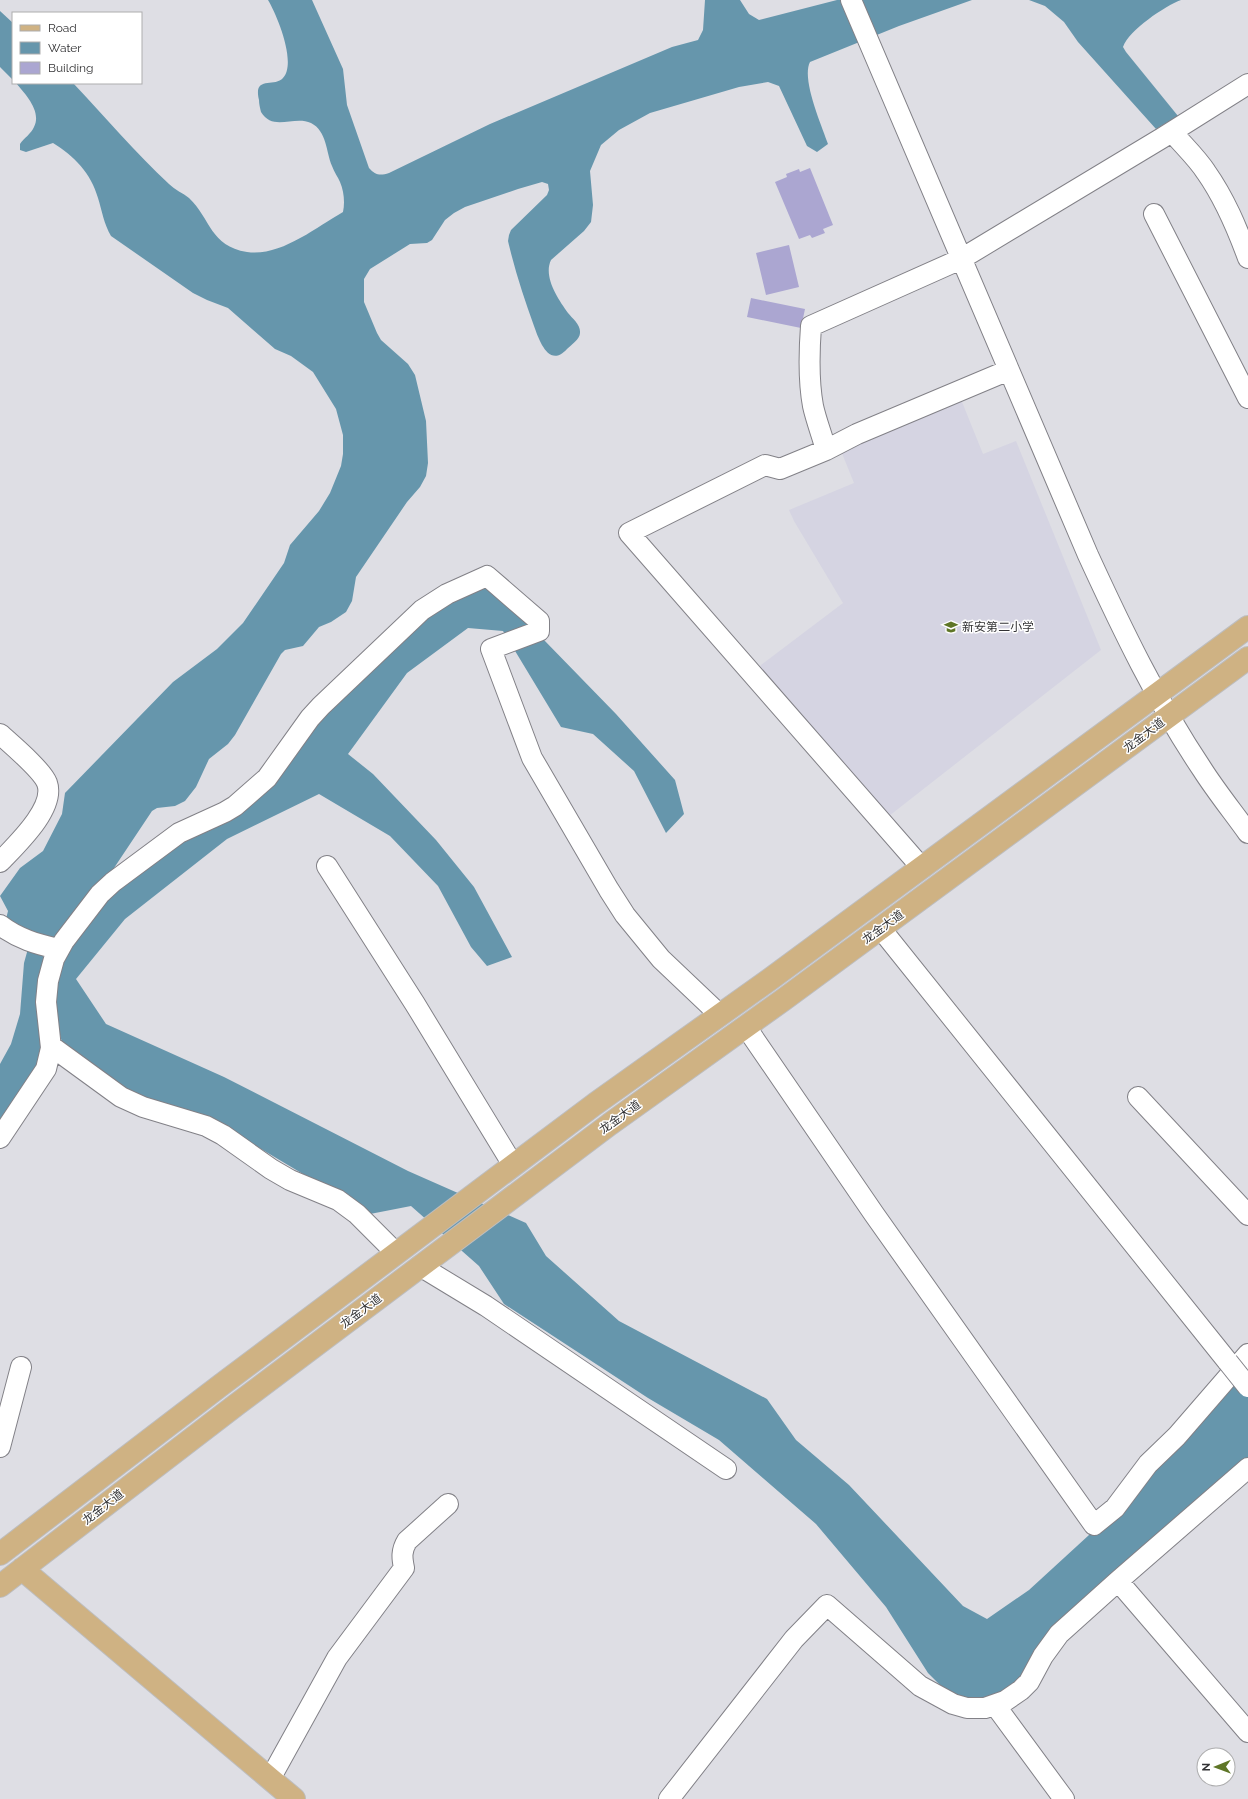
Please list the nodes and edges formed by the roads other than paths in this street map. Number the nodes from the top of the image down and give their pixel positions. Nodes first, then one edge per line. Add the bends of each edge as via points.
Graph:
1 (851, 0) edge
2 (1248, 84) edge
3 (1172, 132) junction
4 (1154, 214) dead end
5 (1248, 258) edge
6 (961, 259) junction
7 (1009, 370) junction
8 (1248, 398) edge
9 (826, 450) junction
10 (1248, 627) edge
11 (1248, 658) edge
12 (1157, 695) junction
13 (1169, 717) junction
14 (0, 734) edge
15 (1248, 833) edge
16 (0, 862) edge
17 (326, 866) dead end
18 (922, 868) junction
19 (0, 925) edge
20 (881, 929) junction
21 (58, 949) junction
22 (720, 1015) junction
23 (746, 1027) junction
24 (51, 1046) junction
25 (1138, 1097) dead end
26 (0, 1138) edge
27 (513, 1165) junction
28 (1248, 1215) edge
29 (396, 1253) junction
30 (429, 1260) junction
31 (1248, 1354) edge
32 (21, 1367) dead end
33 (1248, 1387) edge
34 (0, 1447) edge
35 (1248, 1468) edge
36 (726, 1469) dead end
37 (448, 1504) dead end
38 (1, 1552) edge
39 (22, 1569) junction
40 (1118, 1581) junction
41 (0, 1586) edge
42 (995, 1705) junction
43 (1248, 1732) edge
44 (270, 1779) junction
45 (294, 1799) edge
46 (669, 1799) edge
47 (1064, 1799) edge

1 - 6 street
2 - 3 street
3 - 5 street via 1205,170 1218,190 1237,228
3 - 6 street
4 - 8 street
6 - 7 street
6 - 9 street via 811,326 810,385 813,407
7 - 9 street via 857,434
7 - 12 street via 1088,556 1137,660
9 - 18 street via 780,469 765,465 629,533
10 - 12 main road, 龙金大道
11 - 13 main road, 龙金大道
12 - 13 street
12 - 18 main road, 龙金大道
13 - 15 street via 1202,770
13 - 20 main road, 龙金大道
14 - 16 street via 47,782 48,798 26,834
17 - 27 street via 415,1004
18 - 22 main road, 龙金大道
19 - 21 street via 8,932 28,941
20 - 23 main road, 龙金大道
20 - 33 street, bridge
21 - 22 street via 100,894 113,882 179,833 235,806 267,778 310,718 422,610 447,594 487,576 539,621 539,631 491,649 532,758 625,915 661,959
21 - 24 street via 48,981 47,1008
22 - 27 main road, 龙金大道
23 - 30 main road, 龙金大道 via 610,1124
23 - 31 street via 874,1214 1094,1525 1115,1508 1148,1464 1178,1436
24 - 26 street via 46,1069
24 - 29 street via 121,1097 206,1126 290,1180 338,1200 357,1214
25 - 28 street
27 - 29 main road, 龙金大道
29 - 38 main road, 龙金大道
30 - 36 street via 486,1306
30 - 39 main road, 龙金大道
32 - 34 street
35 - 40 street
37 - 44 street via 407,1541 403,1548 404,1568 337,1658
38 - 39 street
39 - 41 main road, 龙金大道
39 - 44 main road
40 - 42 street via 1059,1634 1029,1682 1005,1701
40 - 43 street
42 - 46 street via 967,1708 952,1704 920,1686 827,1605 794,1639
42 - 47 street
44 - 45 main road

